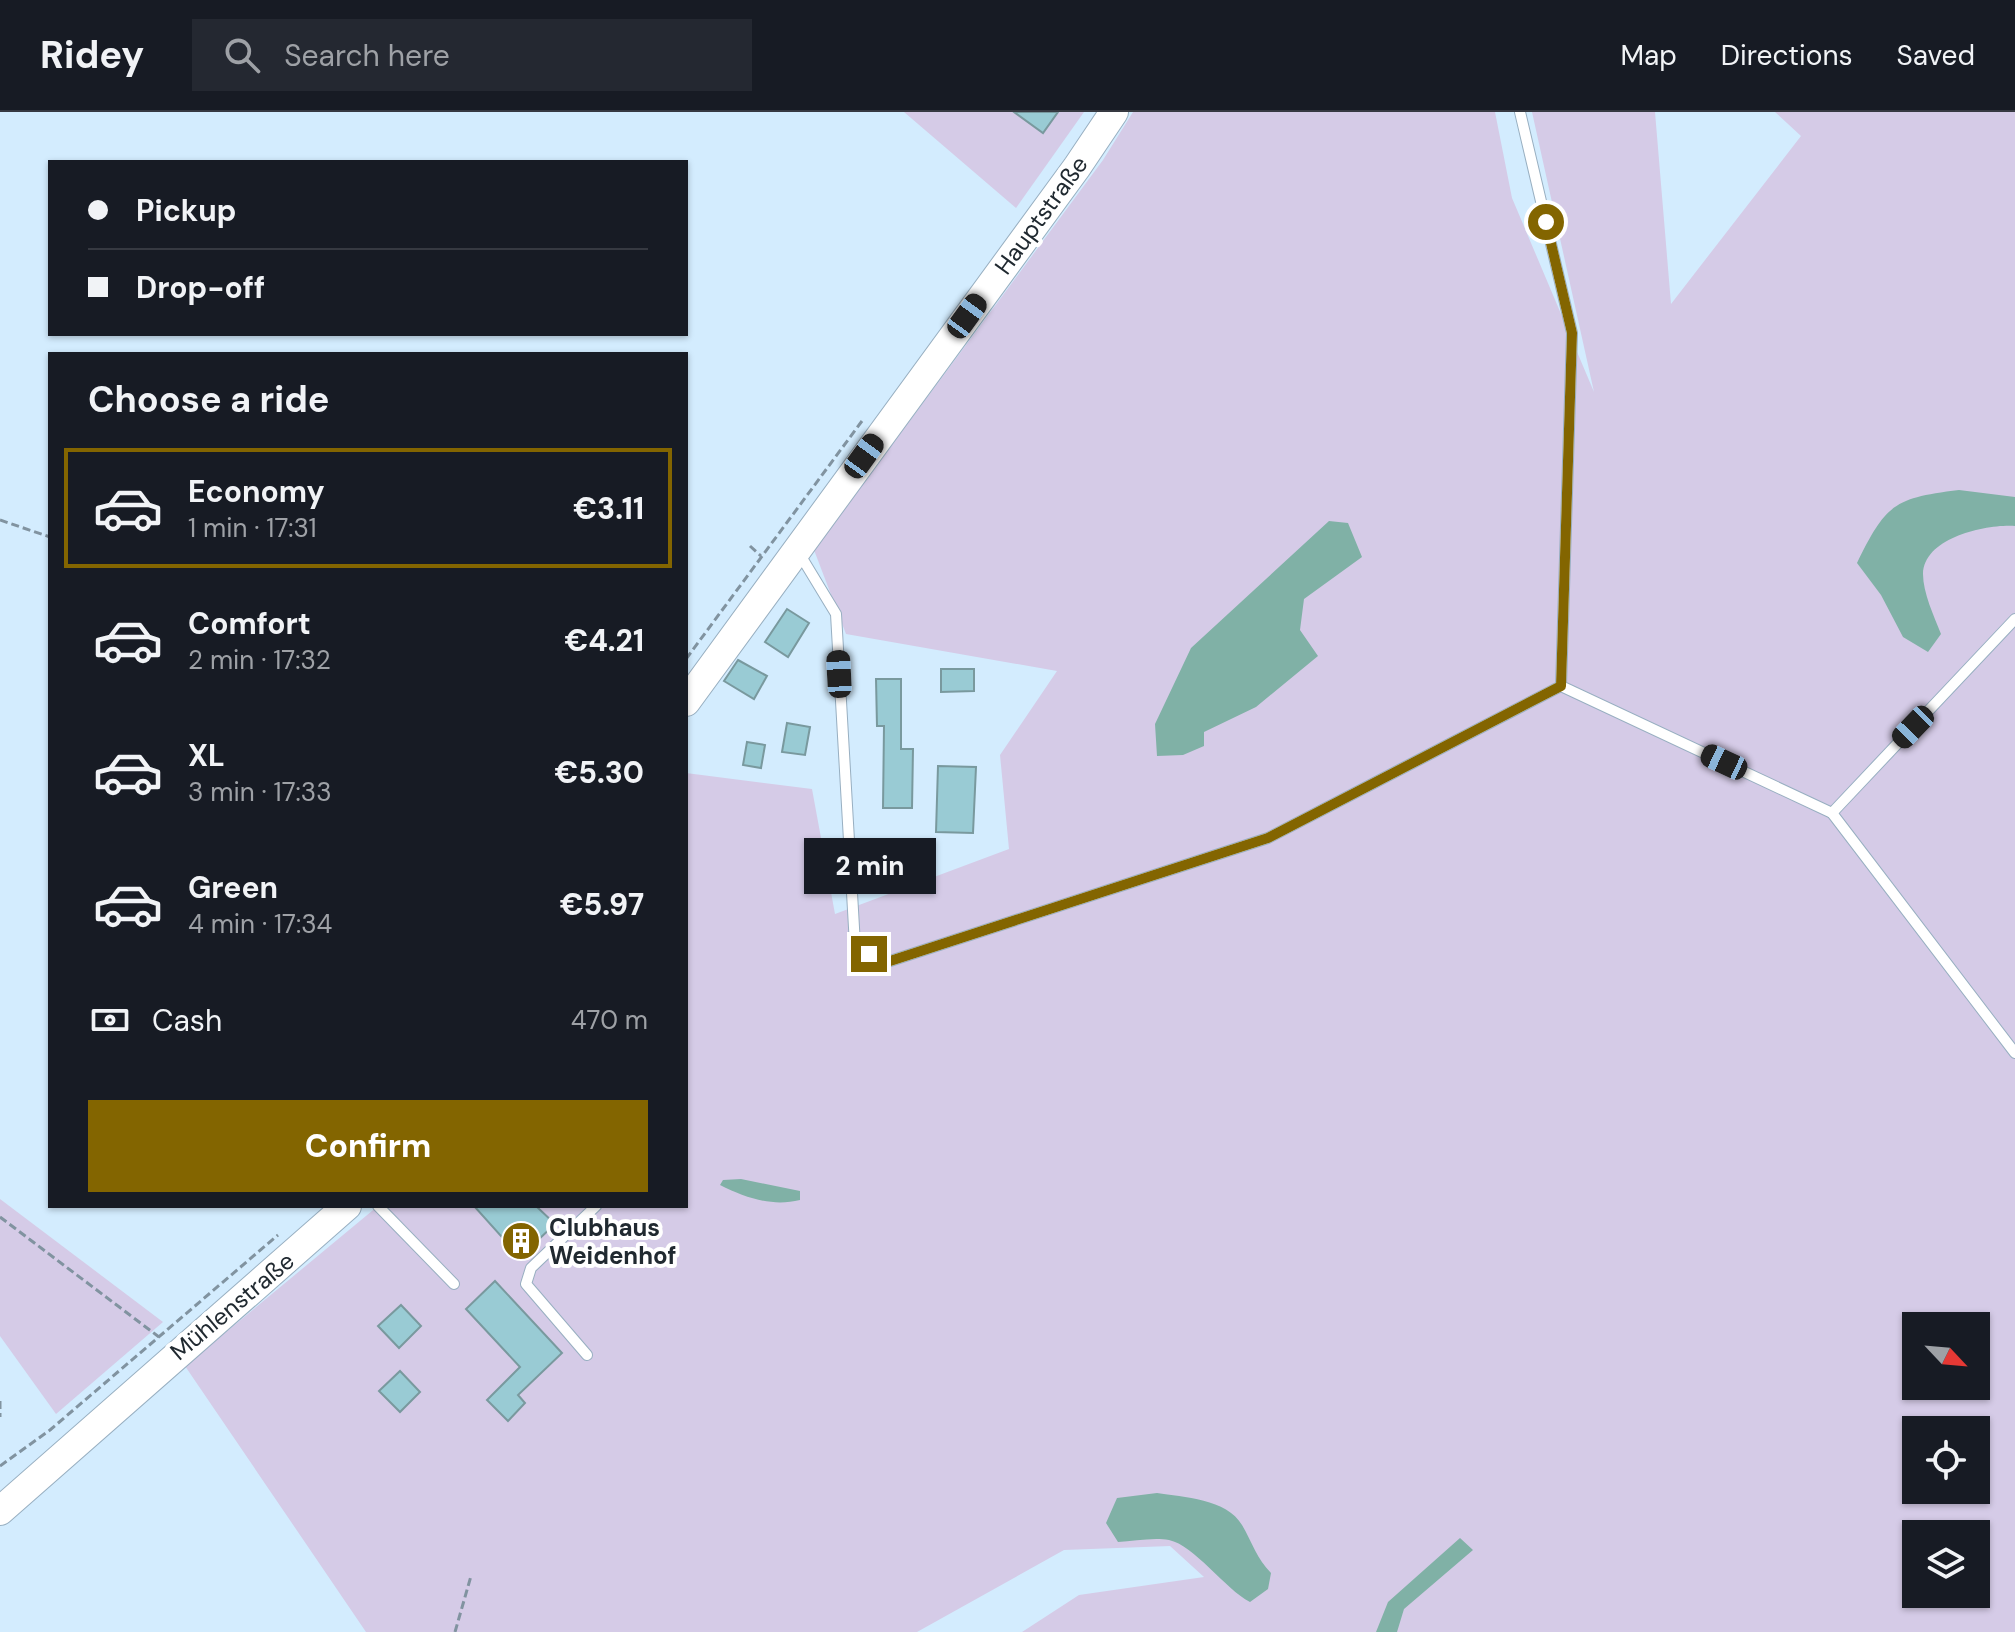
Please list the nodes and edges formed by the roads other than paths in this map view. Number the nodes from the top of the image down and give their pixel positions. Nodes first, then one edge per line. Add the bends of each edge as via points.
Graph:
1 (1114, 112) edge
2 (1520, 112) edge
3 (796, 548) junction
4 (2015, 619) edge
5 (1561, 686) junction
6 (688, 699) edge
7 (1832, 813) junction
8 (2015, 1053) edge
9 (344, 1208) edge
10 (380, 1208) edge
11 (594, 1208) edge
12 (454, 1284) dead end
13 (587, 1355) dead end
14 (116, 1406) junction
15 (0, 1491) edge
16 (0, 1511) edge

1 - 3 main road, Hauptstraße
2 - 5 lane via 1572,333
3 - 5 lane via 836,614 855,945 884,963 1268,838
3 - 6 main road
4 - 7 lane
5 - 7 lane
7 - 8 lane
9 - 14 main road, Mühlenstraße via 169,1345
10 - 12 lane
11 - 13 lane via 531,1268 526,1284
14 - 15 main road, Mühlenstraße
14 - 16 main road, Mühlenstraße

